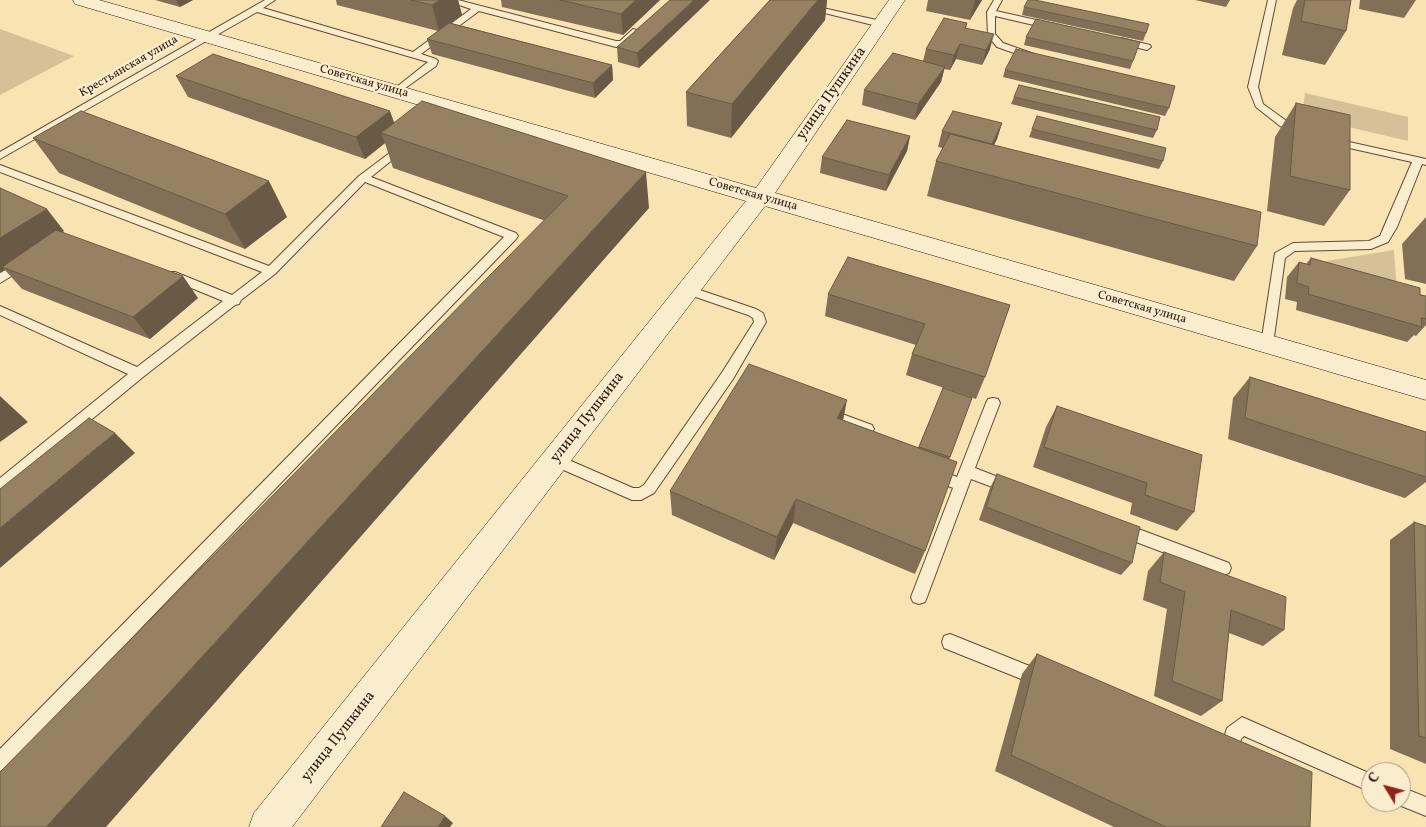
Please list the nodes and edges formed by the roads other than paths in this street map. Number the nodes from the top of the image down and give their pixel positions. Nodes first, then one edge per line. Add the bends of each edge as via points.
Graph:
1 (81, 0) edge
2 (271, 0) edge
3 (448, 0) edge
4 (776, 0) edge
5 (898, 0) edge
6 (998, 0) edge
7 (1272, 0) edge
8 (478, 8) junction
9 (256, 9) junction
10 (991, 12) junction
11 (881, 24) junction
12 (642, 26) edge
13 (1059, 27) edge
14 (207, 37) junction
15 (1108, 38) edge
16 (1146, 47) dead end
17 (414, 55) junction
18 (1037, 57) edge
19 (397, 92) junction
20 (414, 137) edge
21 (0, 156) edge
22 (1422, 161) edge
23 (0, 168) edge
24 (364, 178) junction
25 (761, 197) junction
26 (32, 258) edge
27 (271, 271) junction
28 (162, 272) edge
29 (0, 279) edge
30 (688, 290) junction
31 (234, 301) junction
32 (0, 310) edge
33 (1267, 344) junction
34 (138, 373) junction
35 (1426, 390) edge
36 (993, 403) dead end
37 (811, 407) edge
38 (875, 450) edge
39 (556, 460) junction
40 (918, 468) edge
41 (964, 478) junction
42 (0, 487) edge
43 (1022, 492) edge
44 (1104, 523) edge
45 (1223, 568) dead end
46 (919, 597) dead end
47 (950, 642) dead end
48 (1058, 687) edge
49 (1210, 750) edge
50 (0, 762) edge
51 (1361, 779) edge
52 (1411, 801) edge
53 (1426, 808) edge
54 (278, 821) edge

1 - 14 main road, Советская улица
2 - 9 lane, Крестьянская улица
3 - 8 lane
4 - 11 lane
5 - 11 main road, улица Пушкина
6 - 10 lane
7 - 22 lane via 1253,87 1259,105 1284,124 1315,136
8 - 12 lane via 616,44 623,43
8 - 17 lane
9 - 14 lane, Крестьянская улица
9 - 17 lane
10 - 13 lane
10 - 18 lane via 991,34 1000,45
11 - 25 main road, улица Пушкина
14 - 19 main road, Советская улица
14 - 21 lane, Крестьянская улица
15 - 16 lane
17 - 19 lane via 433,61 431,66
19 - 25 main road, Советская улица via 443,113
20 - 24 lane
22 - 33 lane via 1384,239 1371,245 1294,247 1279,256
23 - 27 lane
24 - 27 lane
24 - 50 lane via 512,236
25 - 30 main road, улица Пушкина
25 - 33 main road, Советская улица
26 - 29 lane
27 - 31 lane
28 - 31 lane
30 - 39 main road, улица Пушкина
30 - 39 lane via 752,312 759,316 760,322 732,377 649,489 641,494 632,494
31 - 34 lane
32 - 34 lane
33 - 35 main road, Советская улица
34 - 42 lane
36 - 41 lane
37 - 38 lane via 867,429 858,444
39 - 54 main road, улица Пушкина
40 - 41 lane
41 - 43 lane
41 - 46 lane
44 - 45 lane
47 - 48 lane
49 - 51 lane via 1219,754 1230,752 1233,734 1242,726
52 - 53 lane

